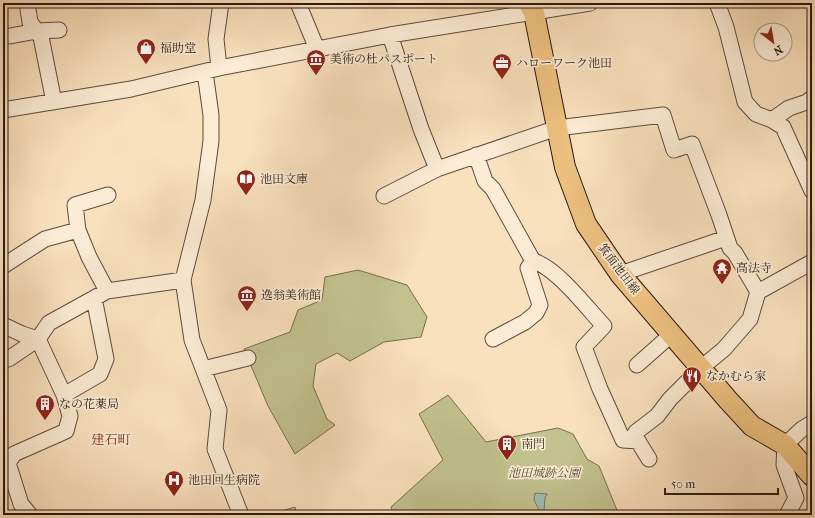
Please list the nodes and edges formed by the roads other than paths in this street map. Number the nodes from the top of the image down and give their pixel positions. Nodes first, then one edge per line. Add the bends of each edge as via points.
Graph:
1 (27, 3) edge
2 (221, 3) edge
3 (298, 3) edge
4 (590, 3) edge
5 (717, 3) edge
6 (531, 8) edge
7 (59, 30) dead end
8 (37, 31) junction
9 (390, 35) junction
10 (10, 36) dead end
11 (316, 49) junction
12 (212, 70) junction
13 (812, 98) edge
14 (54, 102) junction
15 (3, 110) edge
16 (772, 120) junction
17 (557, 128) junction
18 (476, 155) junction
19 (438, 169) junction
20 (812, 191) edge
21 (108, 195) dead end
22 (384, 196) dead end
23 (78, 230) junction
24 (726, 238) junction
25 (533, 261) junction
26 (812, 262) edge
27 (3, 266) edge
28 (620, 274) junction
29 (183, 280) junction
30 (108, 291) junction
31 (758, 292) junction
32 (94, 298) junction
33 (3, 325) edge
34 (672, 334) junction
35 (38, 339) junction
36 (493, 339) dead end
37 (248, 358) dead end
38 (3, 361) edge
39 (637, 365) dead end
40 (701, 368) junction
41 (203, 369) junction
42 (64, 395) junction
43 (812, 423) edge
44 (630, 440) junction
45 (785, 445) junction
46 (649, 459) dead end
47 (812, 476) edge
48 (30, 515) edge
49 (241, 515) edge
50 (787, 515) edge

1 - 8 street via 30,22
2 - 12 street
3 - 11 street
4 - 6 street
5 - 16 street via 726,26 745,102 756,114
6 - 9 street
6 - 17 main road, 箕面池田線
7 - 8 street
8 - 10 street
8 - 14 street via 41,37
9 - 11 street
9 - 19 street via 420,129
11 - 12 street
12 - 14 street via 131,89
12 - 29 street via 211,141 203,200
13 - 16 street via 789,108
14 - 15 street
16 - 20 street via 783,127
17 - 18 street
17 - 24 street via 663,115 674,150 692,144
17 - 28 main road, 箕面池田線 via 565,167 586,224
18 - 19 street
18 - 25 street via 485,181 493,189
19 - 22 street
21 - 23 street via 75,205
23 - 27 street via 45,239
23 - 30 street via 89,257
24 - 28 street
24 - 31 street
25 - 36 street via 528,268 540,305 536,314
25 - 44 street via 540,263 560,278 604,326 584,347 623,440
26 - 31 street
28 - 34 main road, 箕面池田線
29 - 30 street
29 - 41 street via 192,340
30 - 32 street
31 - 40 street via 750,319 724,349
32 - 35 street via 49,323
32 - 42 street via 106,359 100,374
33 - 35 street
34 - 39 street
34 - 40 main road, 箕面池田線
35 - 38 street
35 - 42 street
37 - 41 street
40 - 44 street via 657,416
40 - 45 main road, 箕面池田線 via 752,426
41 - 49 street via 219,410 215,449
42 - 48 street via 70,416 66,432 14,454 8,463 21,504
43 - 45 street
44 - 46 street via 638,442
45 - 47 main road, 箕面池田線
45 - 50 street via 784,465 796,498

